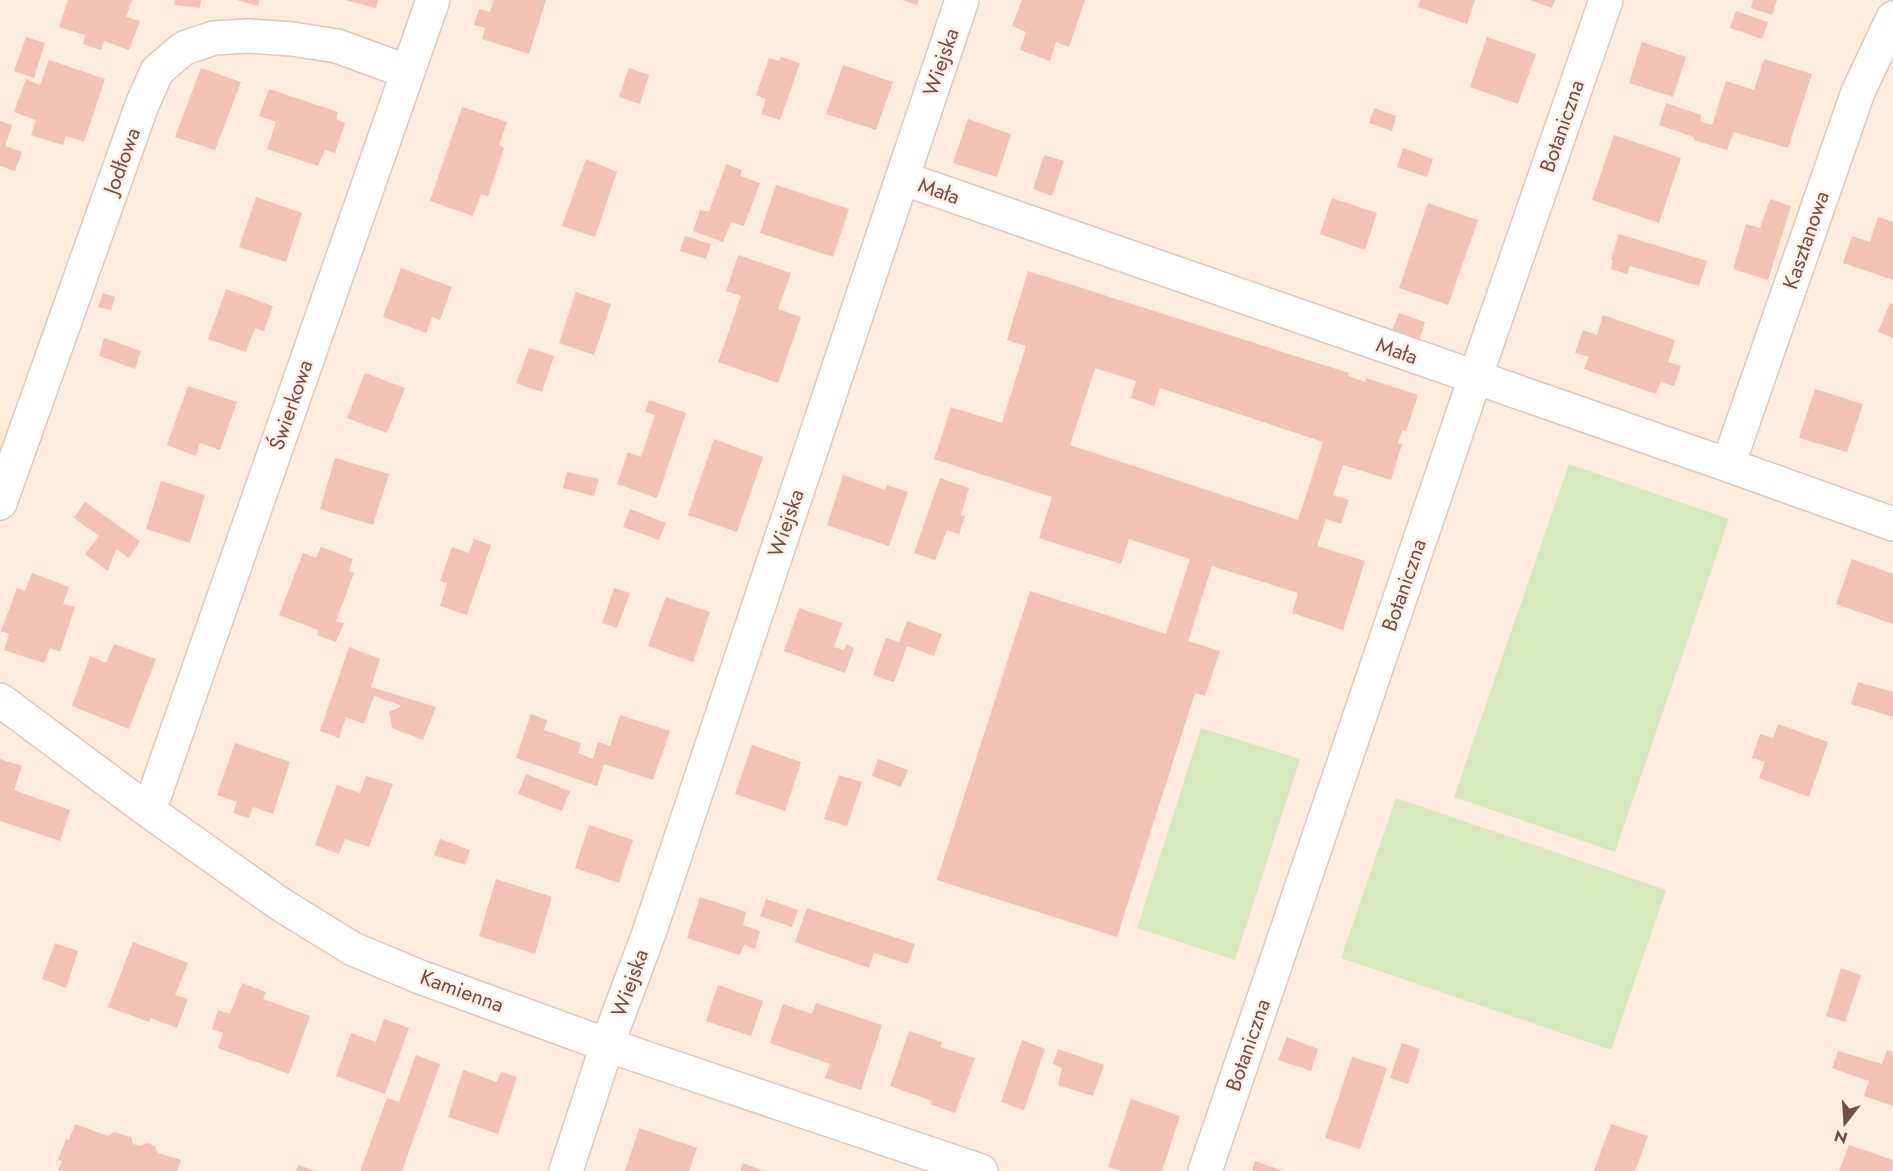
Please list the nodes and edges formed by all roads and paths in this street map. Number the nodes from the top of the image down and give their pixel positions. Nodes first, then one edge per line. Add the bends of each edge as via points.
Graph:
1 (434, 0) edge
2 (962, 0) edge
3 (1606, 0) edge
4 (1893, 18) edge
5 (408, 72) junction
6 (902, 178) junction
7 (1475, 378) junction
8 (1728, 465) junction
9 (0, 503) edge
10 (1893, 524) edge
11 (0, 700) edge
12 (149, 811) junction
13 (607, 1045) junction
14 (566, 1171) edge
15 (981, 1171) edge
16 (1205, 1171) edge

1 - 5 street, Świerkowa
2 - 6 street, Wiejska
3 - 7 street, Botaniczna
4 - 8 street, Kasztanowa via 1858,92
5 - 9 street, Jodłowa via 338,46 248,36 214,38 184,48 157,71 141,105
5 - 12 street, Świerkowa
6 - 7 street, Mała
6 - 13 street, Wiejska
7 - 8 street, Mała
7 - 16 street, Botaniczna
8 - 10 street, Mała
11 - 12 street, Kamienna
12 - 13 street, Kamienna via 280,904 352,949
13 - 14 street, Wiejska
13 - 15 street, Kamienna

